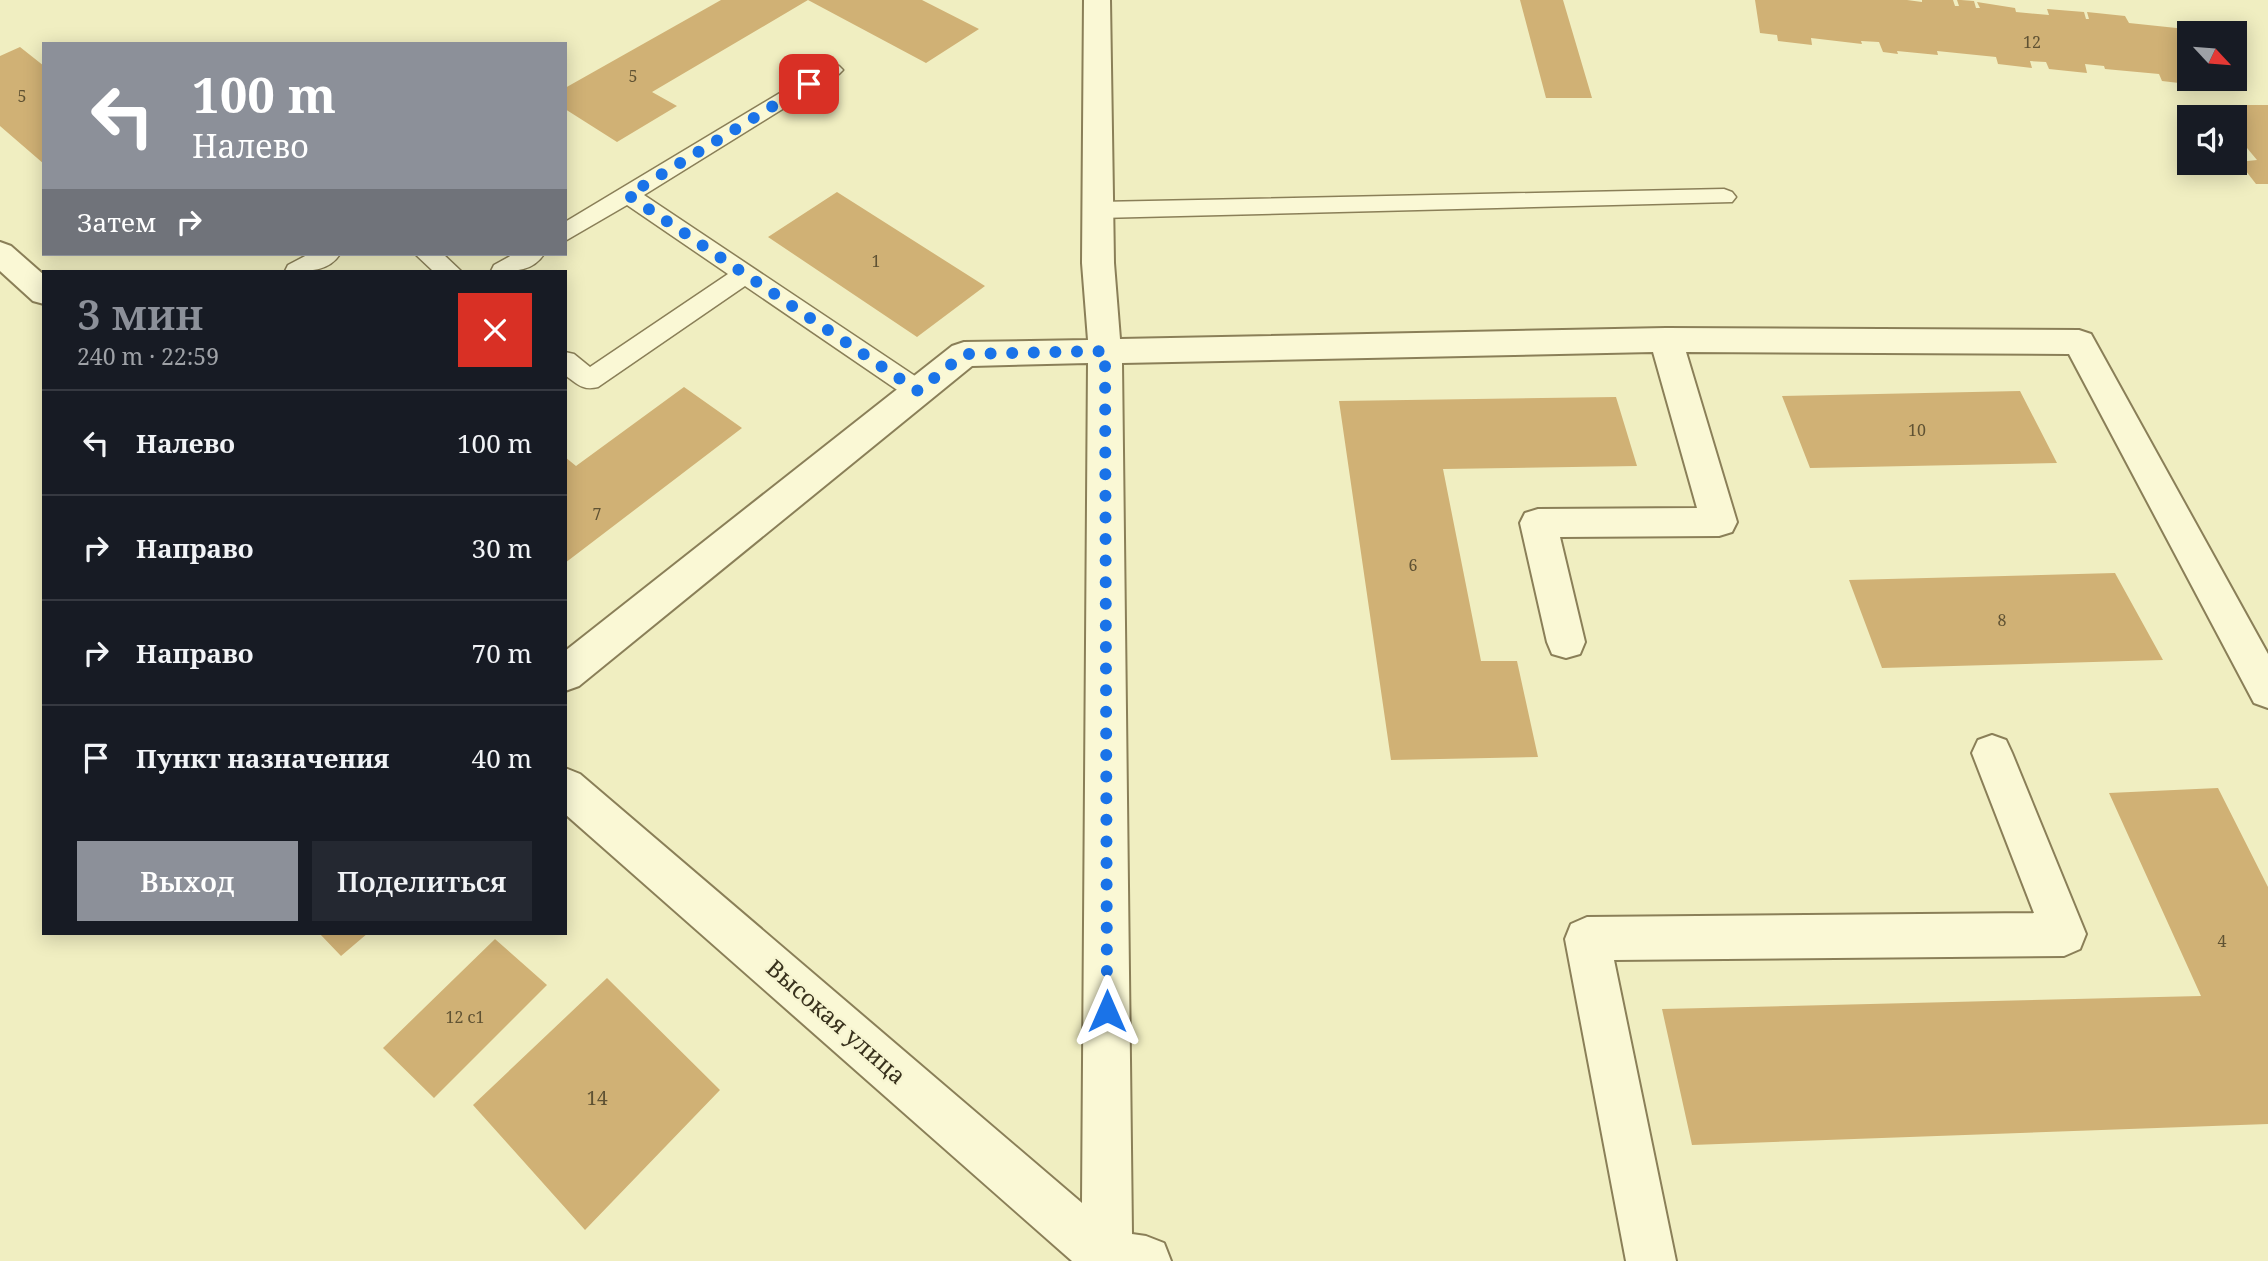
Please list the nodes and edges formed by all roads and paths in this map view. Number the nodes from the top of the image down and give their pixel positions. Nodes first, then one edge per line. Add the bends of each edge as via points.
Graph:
1 (1097, 0) edge
2 (832, 70) dead end
3 (628, 195) junction
4 (1724, 197) dead end
5 (1099, 209) junction
6 (567, 232) edge
7 (0, 253) edge
8 (324, 256) edge
9 (430, 256) edge
10 (529, 256) edge
11 (300, 270) edge
12 (448, 270) edge
13 (505, 270) edge
14 (746, 274) junction
15 (42, 291) edge
16 (1666, 340) junction
17 (1105, 351) junction
18 (567, 363) edge
19 (918, 391) junction
20 (1566, 642) dead end
21 (567, 672) edge
22 (2268, 691) edge
23 (1992, 753) dead end
24 (567, 789) edge
25 (1120, 1260) edge
26 (1651, 1261) edge

1 - 5 street
2 - 3 lane
3 - 6 lane
3 - 14 lane
4 - 5 lane
5 - 17 street
7 - 15 street
8 - 11 lane
9 - 12 lane
10 - 13 lane
14 - 18 lane via 589,380
14 - 19 lane
16 - 17 street
16 - 20 street via 1719,522 1538,523
16 - 22 street via 2079,342
17 - 19 street via 964,354
17 - 25 street
19 - 21 street
23 - 26 street via 2064,934 1587,939
24 - 25 street, Высокая улица

